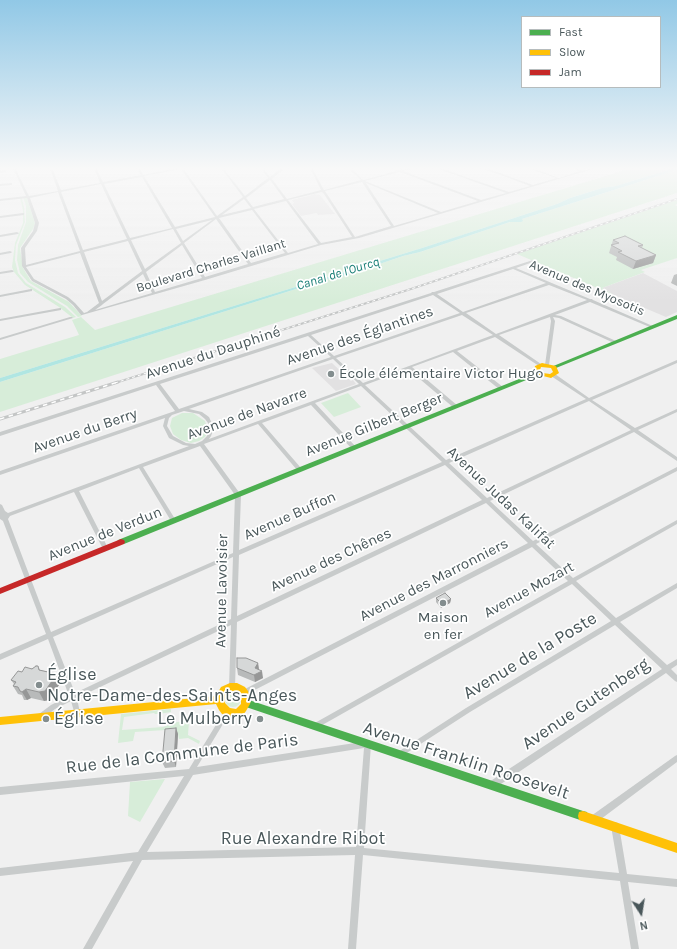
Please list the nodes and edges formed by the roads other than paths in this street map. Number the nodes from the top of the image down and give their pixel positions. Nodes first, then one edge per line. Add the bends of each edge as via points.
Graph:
1 (33, 212) edge
2 (67, 212) edge
3 (116, 212) edge
4 (164, 212) edge
5 (213, 212) edge
6 (222, 212) edge
7 (235, 212) edge
8 (255, 212) edge
9 (295, 212) edge
10 (337, 212) edge
11 (383, 212) edge
12 (441, 213) edge
13 (23, 214) dead end
14 (0, 217) edge
15 (216, 217) junction
16 (393, 227) junction
17 (174, 228) junction
18 (17, 233) dead end
19 (0, 236) edge
20 (354, 238) junction
21 (129, 239) junction
22 (182, 243) junction
23 (320, 244) junction
24 (81, 251) junction
25 (10, 252) dead end
26 (0, 254) edge
27 (287, 254) junction
28 (534, 261) dead end
29 (250, 265) junction
30 (24, 266) junction
31 (513, 268) junction
32 (12, 271) dead end
33 (144, 271) junction
34 (0, 273) edge
35 (204, 279) junction
36 (550, 283) junction
37 (31, 290) dead end
38 (433, 293) junction
39 (154, 294) junction
40 (0, 296) edge
41 (591, 300) junction
42 (100, 303) junction
43 (60, 309) dead end
44 (103, 309) junction
45 (86, 313) junction
46 (464, 313) junction
47 (551, 315) junction
48 (677, 317) edge
49 (71, 318) dead end
50 (0, 320) edge
51 (653, 327) junction
52 (308, 334) junction
53 (496, 336) junction
54 (0, 339) edge
55 (615, 342) junction
56 (454, 351) junction
57 (334, 358) junction
58 (677, 361) edge
59 (409, 367) junction
60 (545, 368) junction
61 (554, 375) junction
62 (157, 383) junction
63 (362, 384) junction
64 (501, 388) junction
65 (590, 400) junction
66 (312, 403) junction
67 (456, 406) junction
68 (677, 410) edge
69 (177, 412) junction
70 (259, 422) junction
71 (407, 426) junction
72 (635, 430) junction
73 (0, 434) edge
74 (200, 444) junction
75 (354, 448) junction
76 (677, 459) edge
77 (446, 463) junction
78 (140, 466) junction
79 (299, 469) junction
80 (677, 469) edge
81 (0, 473) edge
82 (76, 490) junction
83 (238, 495) junction
84 (486, 501) junction
85 (220, 502) joint
86 (0, 506) edge
87 (3, 517) edge
88 (173, 520) junction
89 (677, 522) edge
90 (532, 544) junction
91 (104, 548) junction
92 (236, 554) junction
93 (27, 576) junction
94 (572, 581) junction
95 (677, 585) edge
96 (0, 590) edge
97 (235, 620) junction
98 (616, 622) junction
99 (50, 636) junction
100 (0, 657) edge
101 (677, 662) edge
102 (666, 669) junction
103 (677, 679) edge
104 (232, 687) junction
105 (245, 692) junction
106 (73, 697) junction
107 (219, 700) junction
108 (246, 703) junction
109 (227, 712) junction
110 (77, 713) junction
111 (41, 716) junction
112 (0, 720) edge
113 (314, 727) junction
114 (368, 744) junction
115 (400, 754) junction
116 (677, 758) edge
117 (191, 772) junction
118 (492, 785) junction
119 (0, 791) edge
120 (594, 819) junction
121 (615, 826) junction
122 (677, 848) edge
123 (359, 851) junction
124 (140, 856) junction
125 (0, 872) edge
126 (624, 879) junction
127 (677, 884) edge
128 (87, 949) edge
129 (352, 949) edge
130 (636, 949) edge

1 - 30 street via 37,223 35,231 23,248
2 - 24 street
3 - 21 street
4 - 17 street
5 - 15 street
6 - 15 street
7 - 15 street
8 - 27 street
9 - 23 street
10 - 20 street
11 - 16 street
12 - 16 street, Boulevard Charles Vaillant
13 - 14 street
15 - 17 street
15 - 22 street
15 - 29 street
16 - 20 street, Boulevard Charles Vaillant
17 - 21 street
17 - 22 street
18 - 19 street
20 - 23 street, Boulevard Charles Vaillant
21 - 24 street
21 - 33 street
22 - 33 street
22 - 35 street
23 - 27 street, Boulevard Charles Vaillant
24 - 30 street
24 - 42 street
25 - 26 street
27 - 29 street, Boulevard Charles Vaillant
28 - 31 street, Avenue du Dauphiné
29 - 35 street, Boulevard Charles Vaillant
30 - 45 street via 33,280 67,298 82,314
31 - 36 street, Avenue des Myosotis
31 - 38 street, Avenue du Dauphiné
32 - 34 street
33 - 39 street
33 - 42 street
35 - 39 street, Boulevard Charles Vaillant
36 - 41 street, Avenue des Myosotis
36 - 46 street, Avenue des Églantines
37 - 40 street
38 - 46 street
38 - 52 street, Avenue du Dauphiné
39 - 44 street, Boulevard Charles Vaillant
41 - 47 street, Avenue de Navarre
41 - 51 street, Avenue des Myosotis
42 - 44 street
42 - 45 street
43 - 50 street
44 - 45 street, Boulevard Charles Vaillant
46 - 53 street
46 - 57 street, Avenue des Églantines
47 - 53 street, Avenue de Navarre
47 - 55 street
47 - 60 street via 553,321
48 - 51 street, Avenue Gilbert Berger
49 - 54 street
51 - 55 street, Avenue Gilbert Berger
52 - 57 street, Avenue Judas Kalifat
52 - 62 street, Avenue du Dauphiné
53 - 56 street, Avenue de Navarre
53 - 60 street
55 - 60 street, Avenue Gilbert Berger
56 - 59 street, Avenue de Navarre
56 - 64 street
57 - 63 street, Avenue Judas Kalifat
57 - 69 street, Avenue des Églantines
58 - 65 street, Avenue Buffon
59 - 63 street, Avenue de Navarre
59 - 67 street
60 - 61 street via 544,375
60 - 61 street via 557,371
60 - 64 street, Avenue Gilbert Berger
61 - 65 street
62 - 69 street
62 - 73 street, Avenue du Dauphiné
63 - 66 street, Avenue de Navarre
63 - 71 street, Avenue Judas Kalifat
64 - 67 street, Avenue Gilbert Berger
65 - 72 street
65 - 77 street, Avenue Buffon
66 - 70 street, Avenue de Navarre
66 - 75 street
67 - 71 street, Avenue Gilbert Berger
68 - 72 street, Avenue des Chênes
69 - 74 street via 167,418 167,432 177,441
69 - 74 street via 194,410 207,418 212,428 209,436
69 - 81 street, Avenue du Berry
70 - 74 street, Avenue de Navarre
70 - 79 street
71 - 75 street, Avenue Gilbert Berger
71 - 77 street, Avenue Judas Kalifat
72 - 76 street
72 - 84 street, Avenue des Chênes
74 - 78 street, Avenue de Navarre
74 - 83 street
75 - 79 street, Avenue Gilbert Berger
77 - 84 street, Avenue Judas Kalifat
77 - 92 street, Avenue Buffon
78 - 82 street, Avenue de Navarre
78 - 88 street
79 - 83 street, Avenue Gilbert Berger
80 - 90 street, Avenue des Marronniers
82 - 87 street, Avenue de Navarre
82 - 91 street
83 - 85 street, Avenue Gilbert Berger
83 - 92 street, Avenue Lavoisier
84 - 90 street, Avenue Judas Kalifat
84 - 97 street, Avenue des Chênes
85 - 88 street, Avenue de Verdun
86 - 87 street
87 - 93 street
88 - 91 street, Avenue de Verdun
89 - 94 street, Avenue Mozart
90 - 94 street, Avenue Judas Kalifat
90 - 105 street, Avenue des Marronniers
91 - 93 street, Avenue de Verdun
92 - 97 street, Avenue Lavoisier
92 - 99 street, Avenue Buffon
93 - 96 street, Avenue de Verdun
93 - 99 street
94 - 98 street, Avenue Judas Kalifat
94 - 113 street, Avenue Mozart
95 - 98 street, Avenue de la Poste
97 - 104 street, Avenue Lavoisier
97 - 106 street, Avenue des Chênes
98 - 102 street, Avenue Judas Kalifat
98 - 115 street, Avenue de la Poste via 468,710
99 - 100 street, Avenue Buffon
99 - 106 street
101 - 102 street, Avenue Gutenberg
102 - 103 street, Avenue Judas Kalifat
102 - 118 street, Avenue Gutenberg
104 - 105 street
104 - 107 street via 222,693
105 - 108 street
106 - 110 street
106 - 111 street, Avenue des Chênes
107 - 109 street via 221,707
107 - 110 street
108 - 109 street via 240,710
108 - 113 street, Avenue Franklin Roosevelt
109 - 117 street
110 - 111 street
111 - 112 street
113 - 114 street, Avenue Franklin Roosevelt
114 - 115 street, Avenue Franklin Roosevelt
114 - 117 street, Rue de la Commune de Paris
114 - 123 street
115 - 118 street, Avenue Franklin Roosevelt
116 - 120 street
117 - 119 street, Rue de la Commune de Paris
117 - 124 street
118 - 120 street, Avenue Franklin Roosevelt
120 - 121 street, Avenue Franklin Roosevelt
121 - 122 street, Avenue Franklin Roosevelt
121 - 126 street
123 - 124 street, Rue Alexandre Ribot
123 - 126 street, Rue Alexandre Ribot
123 - 129 street
124 - 125 street, Rue Alexandre Ribot
124 - 128 street
126 - 127 street, Rue Alexandre Ribot
126 - 130 street

